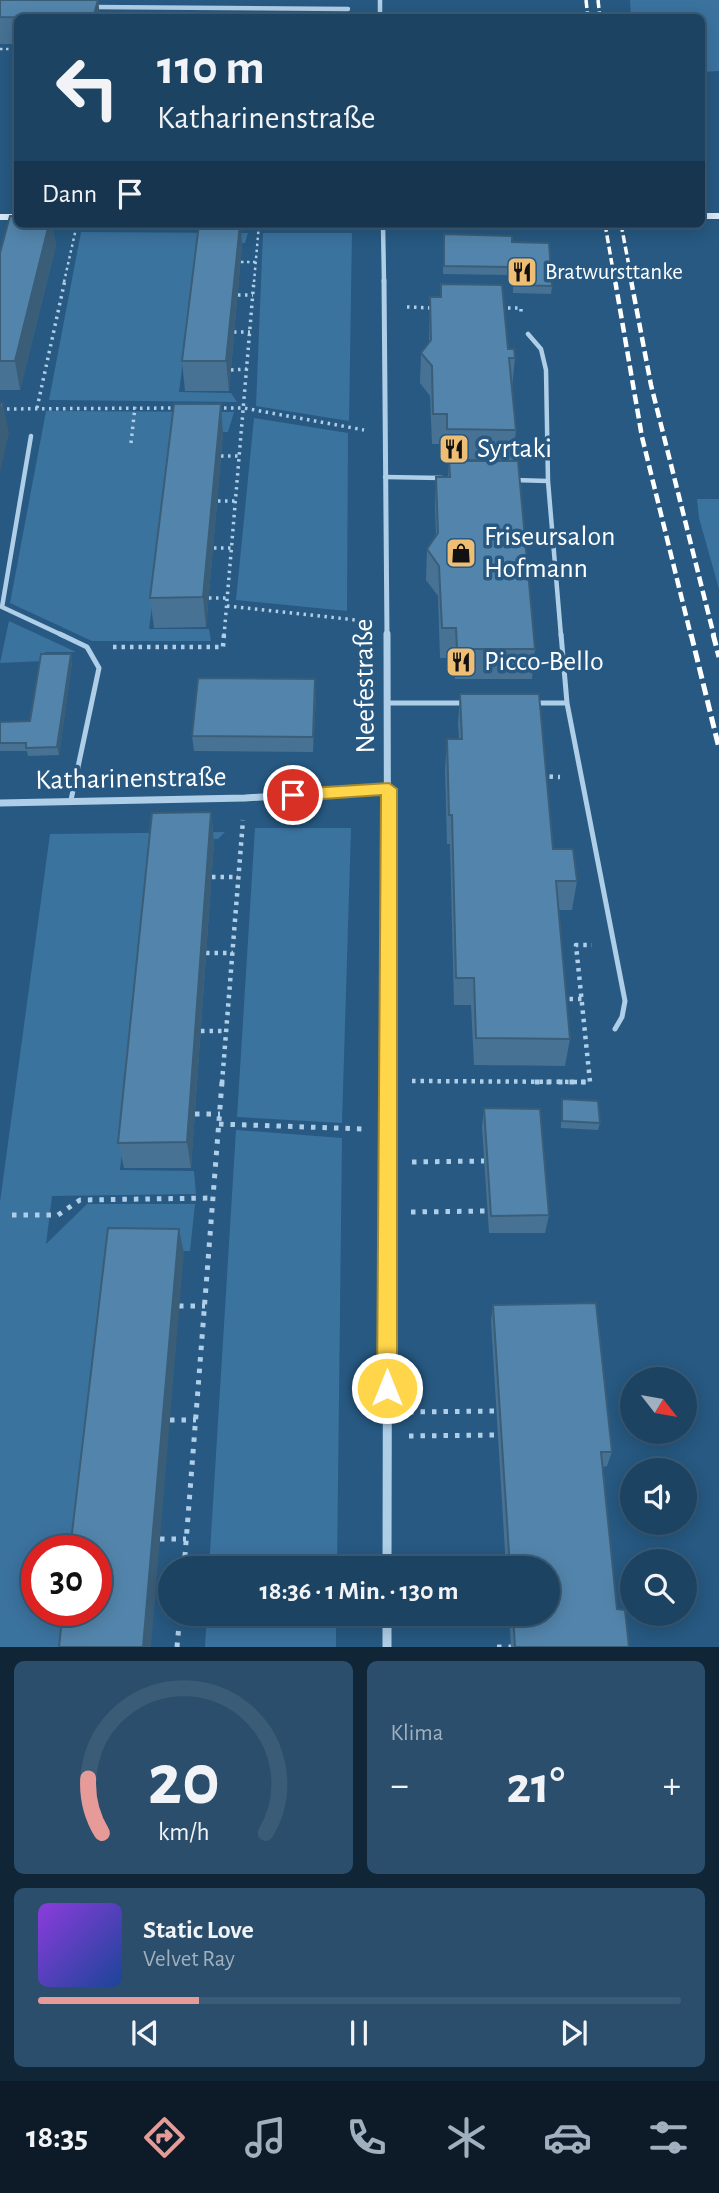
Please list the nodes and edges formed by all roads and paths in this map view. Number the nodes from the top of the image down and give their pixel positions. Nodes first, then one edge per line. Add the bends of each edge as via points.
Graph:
1 (84, 6) edge
2 (348, 9) dead end
3 (76, 228) edge
4 (259, 228) edge
5 (383, 228) edge
6 (241, 262) edge
7 (256, 262) junction
8 (238, 295) edge
9 (253, 295) junction
10 (384, 307) junction
11 (439, 308) edge
12 (493, 308) edge
13 (521, 318) dead end
14 (234, 332) edge
15 (250, 332) junction
16 (528, 334) dead end
17 (231, 369) edge
18 (247, 369) junction
19 (38, 407) junction
20 (135, 407) junction
21 (179, 408) edge
22 (205, 408) edge
23 (244, 408) junction
24 (0, 409) edge
25 (385, 434) junction
26 (31, 436) joint
27 (131, 443) dead end
28 (221, 456) edge
29 (239, 456) junction
30 (385, 477) junction
31 (453, 479) edge
32 (507, 480) edge
33 (548, 481) junction
34 (218, 501) edge
35 (236, 501) junction
36 (214, 548) edge
37 (232, 548) junction
38 (209, 598) edge
39 (227, 598) junction
40 (227, 606) junction
41 (2, 607) edge
42 (0, 614) edge
43 (387, 624) junction
44 (87, 648) junction
45 (388, 703) junction
46 (470, 703) edge
47 (525, 703) edge
48 (566, 703) junction
49 (389, 789) junction
50 (245, 798) junction
51 (71, 800) junction
52 (0, 803) edge
53 (212, 877) edge
54 (238, 877) junction
55 (614, 945) junction
56 (206, 953) edge
57 (233, 953) junction
58 (560, 999) edge
59 (582, 999) junction
60 (615, 1029) dead end
61 (201, 1031) dead end
62 (226, 1031) junction
63 (386, 1081) junction
64 (195, 1114) dead end
65 (220, 1114) junction
66 (219, 1124) junction
67 (387, 1130) junction
68 (484, 1161) edge
69 (387, 1162) junction
70 (213, 1198) junction
71 (487, 1211) edge
72 (387, 1212) junction
73 (12, 1215) dead end
74 (179, 1306) dead end
75 (205, 1306) junction
76 (496, 1411) edge
77 (387, 1412) junction
78 (170, 1420) dead end
79 (196, 1420) junction
80 (387, 1436) junction
81 (498, 1436) edge
82 (160, 1539) dead end
83 (186, 1539) junction
84 (185, 1556) edge
85 (387, 1556) edge
86 (179, 1626) edge
87 (387, 1626) edge
88 (177, 1647) edge
89 (387, 1647) edge
90 (497, 1647) edge
91 (511, 1647) edge

1 - 2 street
3 - 19 path
4 - 7 path
5 - 10 street, Neefestraße
6 - 7 path
7 - 9 path
8 - 9 path
9 - 15 path
10 - 11 path
10 - 25 street, Neefestraße
12 - 13 path via 521,308
14 - 15 path
15 - 18 path
16 - 33 lane via 541,349 546,370
17 - 18 path
18 - 23 path
19 - 20 path
19 - 24 path
19 - 26 path
20 - 21 path
20 - 27 path
22 - 23 path
23 - 25 path
23 - 29 path
25 - 30 street, Neefestraße
26 - 41 lane
28 - 29 path
29 - 35 path
30 - 31 lane
30 - 43 street, Neefestraße
32 - 33 lane
33 - 48 lane
34 - 35 path
35 - 37 path
36 - 37 path
37 - 39 path
38 - 39 path
39 - 40 path
40 - 43 path
40 - 44 path via 223,647
41 - 42 lane
41 - 44 lane
43 - 45 street, Neefestraße
44 - 51 lane via 99,668
45 - 46 lane
45 - 49 street, Neefestraße
47 - 48 lane
48 - 55 lane
49 - 50 street, Katharinenstraße
49 - 63 street, Neefestraße
50 - 51 street, Katharinenstraße
50 - 54 path
51 - 52 street, Katharinenstraße
53 - 54 path
54 - 57 path
55 - 59 path via 576,945
55 - 60 lane via 625,1001
56 - 57 path
57 - 62 path
58 - 59 path
59 - 63 path via 590,1082
61 - 62 path
62 - 65 path
63 - 67 street, Neefestraße
64 - 65 path
65 - 66 path
66 - 67 path
66 - 70 path
67 - 69 street, Neefestraße
68 - 69 path
69 - 72 street, Neefestraße
70 - 73 path via 80,1200 58,1214
70 - 75 path
71 - 72 path
72 - 77 street, Neefestraße
74 - 75 path
75 - 79 path
76 - 77 path
77 - 80 street, Neefestraße
78 - 79 path
79 - 83 path
80 - 81 path
80 - 85 street, Neefestraße
82 - 83 path
83 - 84 path
86 - 88 path
87 - 89 street
90 - 91 path

